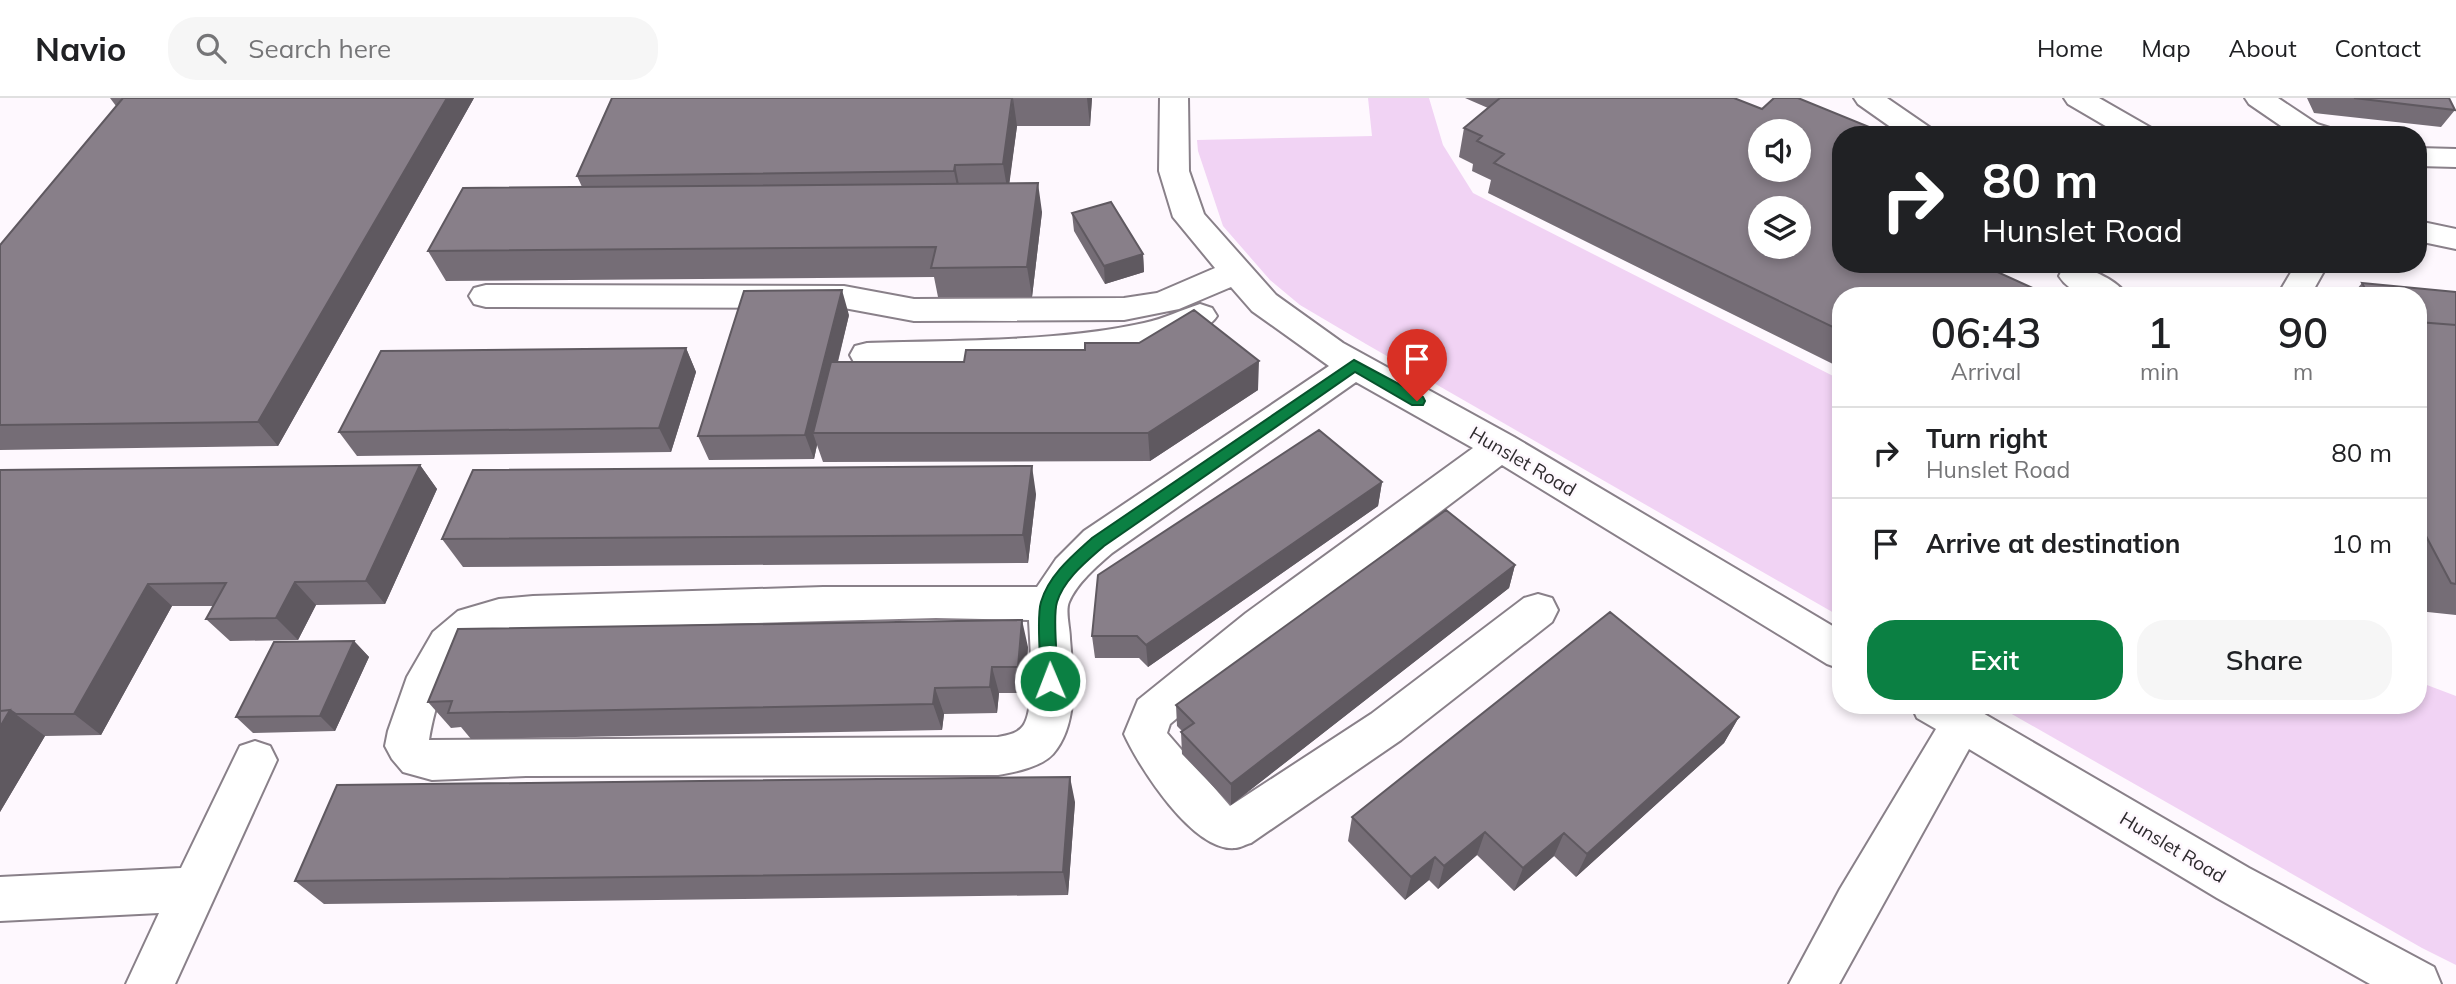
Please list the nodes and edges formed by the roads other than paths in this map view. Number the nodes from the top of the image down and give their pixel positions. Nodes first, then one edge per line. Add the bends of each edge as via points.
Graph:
1 (1174, 98) edge
2 (1868, 98) edge
3 (2078, 98) edge
4 (2259, 98) edge
5 (1909, 126) edge
6 (2127, 126) edge
7 (2300, 126) edge
8 (2427, 157) edge
9 (2456, 158) edge
10 (2427, 233) edge
11 (2456, 239) edge
12 (2079, 273) edge
13 (1244, 282) junction
14 (2098, 287) edge
15 (486, 296) dead end
16 (867, 355) dead end
17 (1354, 366) junction
18 (1501, 447) junction
19 (1048, 604) junction
20 (1538, 610) dead end
21 (1832, 647) edge
22 (1947, 714) edge
23 (255, 760) dead end
24 (193, 889) junction
25 (0, 899) edge
26 (2373, 971) edge
27 (150, 984) edge
28 (1813, 984) edge
29 (2417, 984) edge

1 - 13 street, Hunslet Road via 1174,171 1189,217
2 - 5 street
3 - 6 street
4 - 7 street
8 - 9 street
10 - 11 street
12 - 14 street
13 - 15 street via 1152,307 1124,309 914,310 844,297 752,295
13 - 16 street via 1169,331 1139,338
13 - 17 street, Hunslet Road via 1264,303
17 - 18 street, Hunslet Road
17 - 19 street via 1098,542 1073,564
18 - 20 street via 1164,702 1147,723 1145,734 1209,817 1235,828 1386,727
18 - 21 street, Hunslet Road
19 - 19 street via 901,603 488,617 454,635 426,680 407,746 418,758 432,761 1018,753 1040,738 1048,716
22 - 26 street, Hunslet Road
22 - 28 street
23 - 24 street
24 - 25 street
24 - 27 street
26 - 29 street, Hunslet Road

